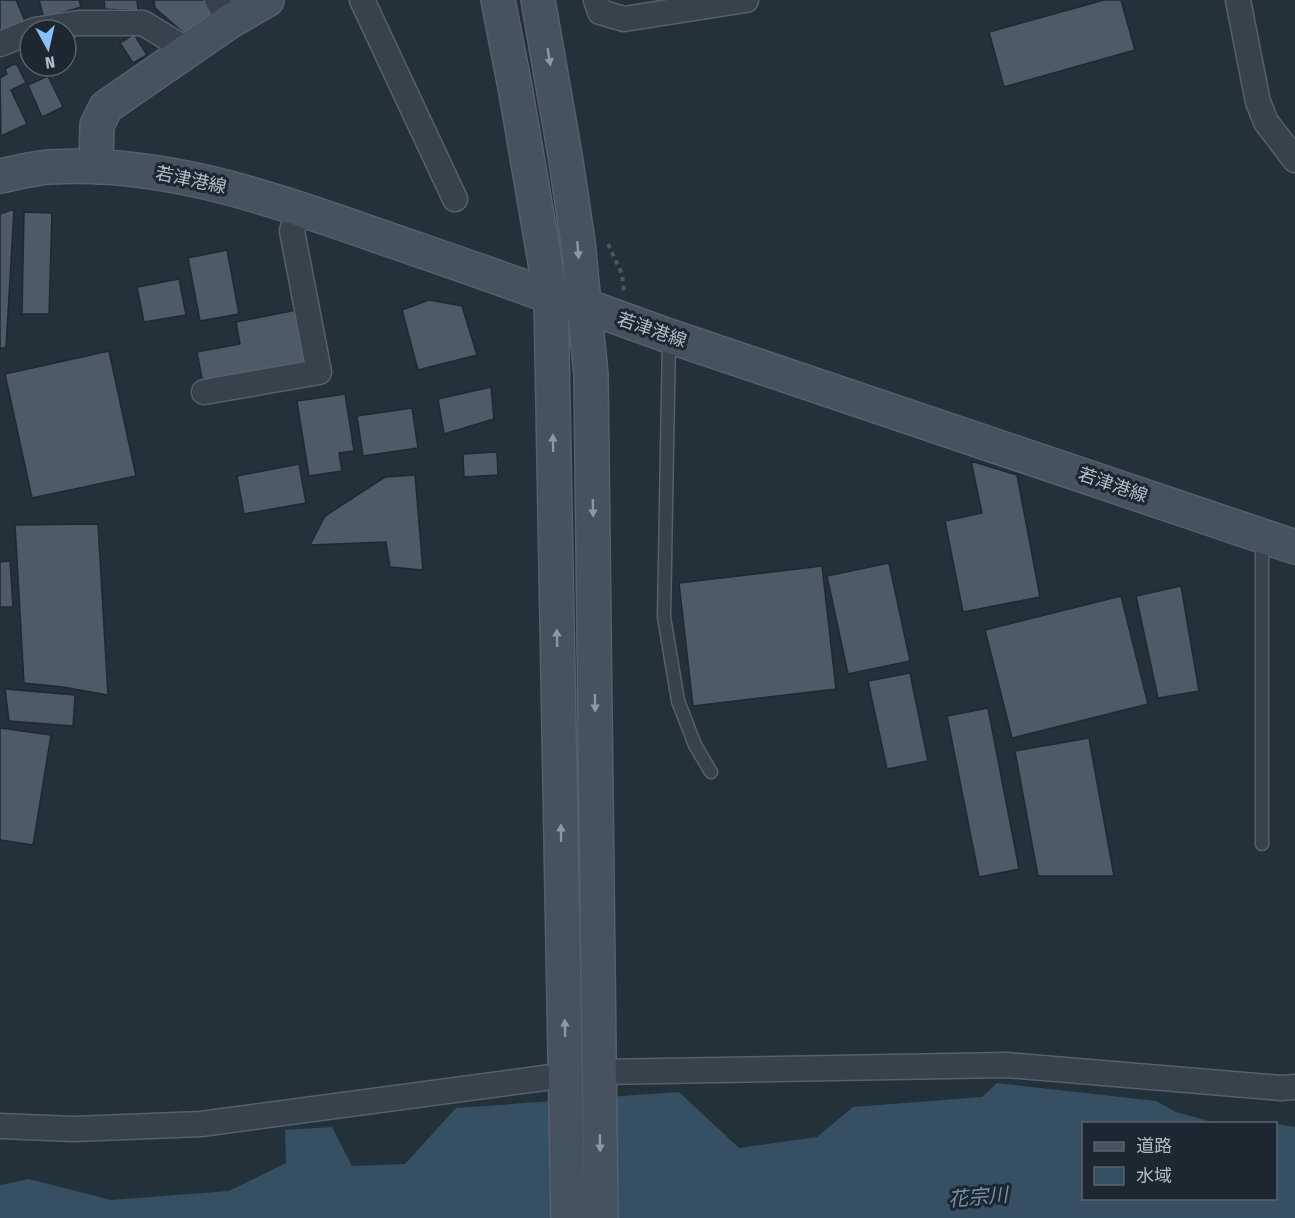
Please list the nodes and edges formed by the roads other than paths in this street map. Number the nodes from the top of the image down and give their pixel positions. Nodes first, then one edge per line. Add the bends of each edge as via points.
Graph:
1 (267, 0) edge
2 (362, 0) edge
3 (498, 0) edge
4 (538, 0) edge
5 (596, 0) edge
6 (746, 0) edge
7 (1238, 0) edge
8 (223, 11) edge
9 (78, 23) edge
10 (18, 37) edge
11 (0, 44) edge
12 (189, 51) junction
13 (1295, 160) edge
14 (96, 168) junction
15 (0, 176) edge
16 (455, 200) dead end
17 (299, 208) junction
18 (550, 297) junction
19 (583, 305) junction
20 (669, 336) junction
21 (204, 392) dead end
22 (1262, 536) junction
23 (1295, 547) edge
24 (711, 772) dead end
25 (1262, 844) dead end
26 (599, 1078) junction
27 (566, 1081) junction
28 (1295, 1087) edge
29 (0, 1126) edge
30 (568, 1218) edge
31 (601, 1218) edge

1 - 8 street
2 - 16 street
3 - 18 street
4 -> 19 street via 567,166
5 - 6 street via 600,12 624,19
7 - 13 street via 1258,102 1266,123
8 - 12 street
9 - 12 street via 143,23
10 - 11 street
12 - 14 street via 106,107 97,125
14 - 15 street, 若津港線 via 49,167
14 - 17 street, 若津港線 via 153,171 195,179
17 - 18 street, 若津港線
17 - 21 street via 292,231 319,372
18 - 19 street, 若津港線
27 -> 18 street
19 - 20 street, 若津港線
19 -> 26 street via 591,375
20 - 22 street, 若津港線
20 - 24 lane via 664,617 678,700 695,745
22 - 23 street, 若津港線
22 - 25 lane
26 - 28 street via 1006,1065
26 -> 31 street
27 - 29 street via 201,1124 74,1129
27 - 30 street

